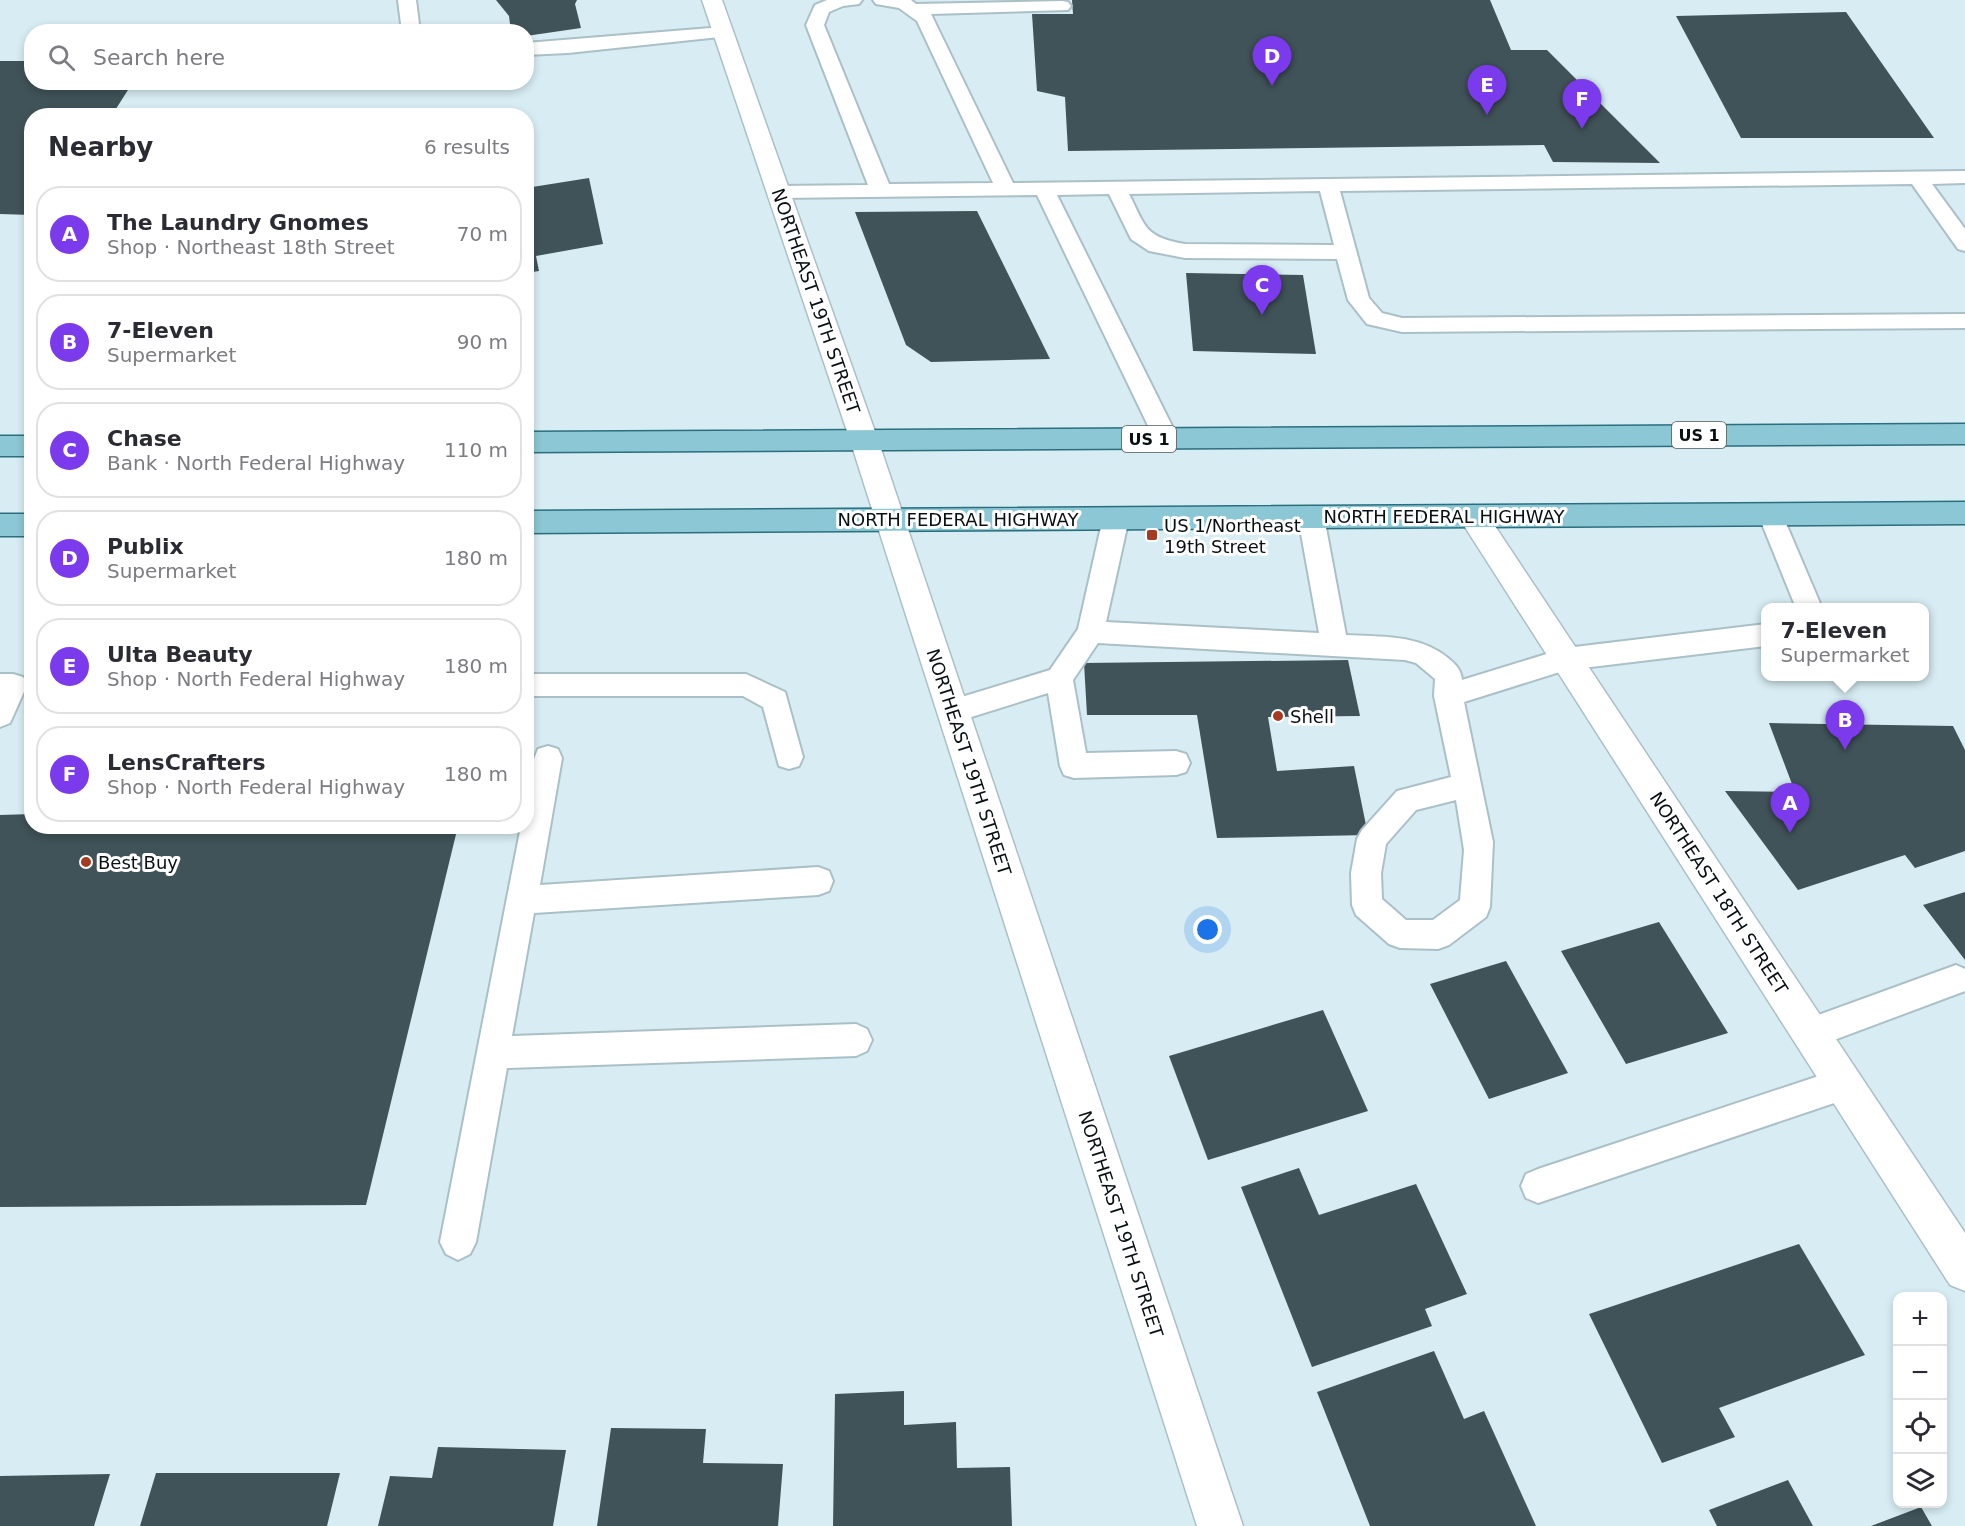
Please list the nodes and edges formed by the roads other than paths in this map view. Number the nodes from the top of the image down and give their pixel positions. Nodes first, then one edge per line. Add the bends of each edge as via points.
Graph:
1 (407, 0) edge
2 (712, 0) edge
3 (853, 0) edge
4 (882, 0) edge
5 (1062, 6) dead end
6 (912, 9) junction
7 (410, 24) edge
8 (723, 32) junction
9 (534, 49) edge
10 (1965, 177) edge
11 (1918, 178) junction
12 (1328, 185) junction
13 (1116, 188) junction
14 (1044, 189) junction
15 (1006, 190) junction
16 (881, 191) junction
17 (778, 192) junction
18 (1965, 244) edge
19 (1346, 252) junction
20 (1965, 321) edge
21 (1965, 434) edge
22 (1166, 438) junction
23 (864, 440) junction
24 (534, 442) edge
25 (0, 446) edge
26 (24, 446) edge
27 (1965, 513) edge
28 (1770, 514) junction
29 (1473, 516) junction
30 (1311, 517) junction
31 (1116, 518) junction
32 (889, 519) junction
33 (534, 522) edge
34 (0, 525) edge
35 (24, 525) edge
36 (1807, 603) edge
37 (1091, 632) junction
38 (1761, 635) edge
39 (1334, 645) junction
40 (1566, 660) junction
41 (1059, 678) junction
42 (0, 685) edge
43 (534, 685) edge
44 (1448, 696) junction
45 (952, 711) junction
46 (0, 715) edge
47 (789, 757) dead end
48 (548, 758) dead end
49 (1176, 763) dead end
50 (1467, 785) junction
51 (534, 832) edge
52 (534, 834) edge
53 (818, 880) dead end
54 (521, 900) junction
55 (1956, 980) dead end
56 (1810, 1033) junction
57 (856, 1040) dead end
58 (494, 1053) junction
59 (1843, 1084) junction
60 (1538, 1186) dead end
61 (459, 1242) dead end
62 (1965, 1270) edge
63 (1220, 1526) edge

1 - 7 lane
2 - 8 street, NORTHEAST 19TH STREET
3 - 16 lane via 821,9 815,25
4 - 6 lane via 904,3
5 - 6 lane
6 - 15 lane via 925,18
8 - 9 lane
8 - 17 street, NORTHEAST 19TH STREET
10 - 11 lane
11 - 12 lane
11 - 18 lane
12 - 13 lane
12 - 19 lane
13 - 14 lane
13 - 19 lane via 1138,234 1156,246 1185,251
14 - 15 lane
14 - 22 lane
15 - 16 lane
16 - 17 lane
17 - 23 street, NORTHEAST 19TH STREET
19 - 20 lane via 1359,300 1375,319 1402,325
21 - 22 main road, US 1
22 - 23 main road, US 1
23 - 24 main road, US 1
23 - 32 street, NORTHEAST 19TH STREET
25 - 26 main road
27 - 28 main road, NORTH FEDERAL HIGHWAY
28 - 29 main road, NORTH FEDERAL HIGHWAY
28 - 36 lane
29 - 30 main road, NORTH FEDERAL HIGHWAY
29 - 40 street, NORTHEAST 18TH STREET
30 - 31 main road, NORTH FEDERAL HIGHWAY
30 - 39 lane
31 - 32 main road, NORTH FEDERAL HIGHWAY
31 - 37 lane
32 - 33 main road, NORTH FEDERAL HIGHWAY
32 - 45 street, NORTHEAST 19TH STREET
34 - 35 main road
37 - 39 lane
37 - 41 lane
38 - 40 lane
39 - 44 lane via 1405,649 1425,655 1448,674
40 - 44 lane
40 - 56 street, NORTHEAST 18TH STREET
41 - 45 lane
41 - 49 lane via 1074,766
42 - 46 lane via 13,685
43 - 47 lane via 746,685 775,700
44 - 50 lane
45 - 63 street, NORTHEAST 19TH STREET
48 - 51 lane
50 - 50 lane via 1479,845 1475,907 1438,935 1400,934 1368,905 1366,873 1372,839 1407,800
52 - 54 lane
53 - 54 lane
54 - 58 lane
55 - 56 lane
56 - 59 street, NORTHEAST 18TH STREET
57 - 58 lane
58 - 61 lane
59 - 60 lane
59 - 62 street, NORTHEAST 18TH STREET

